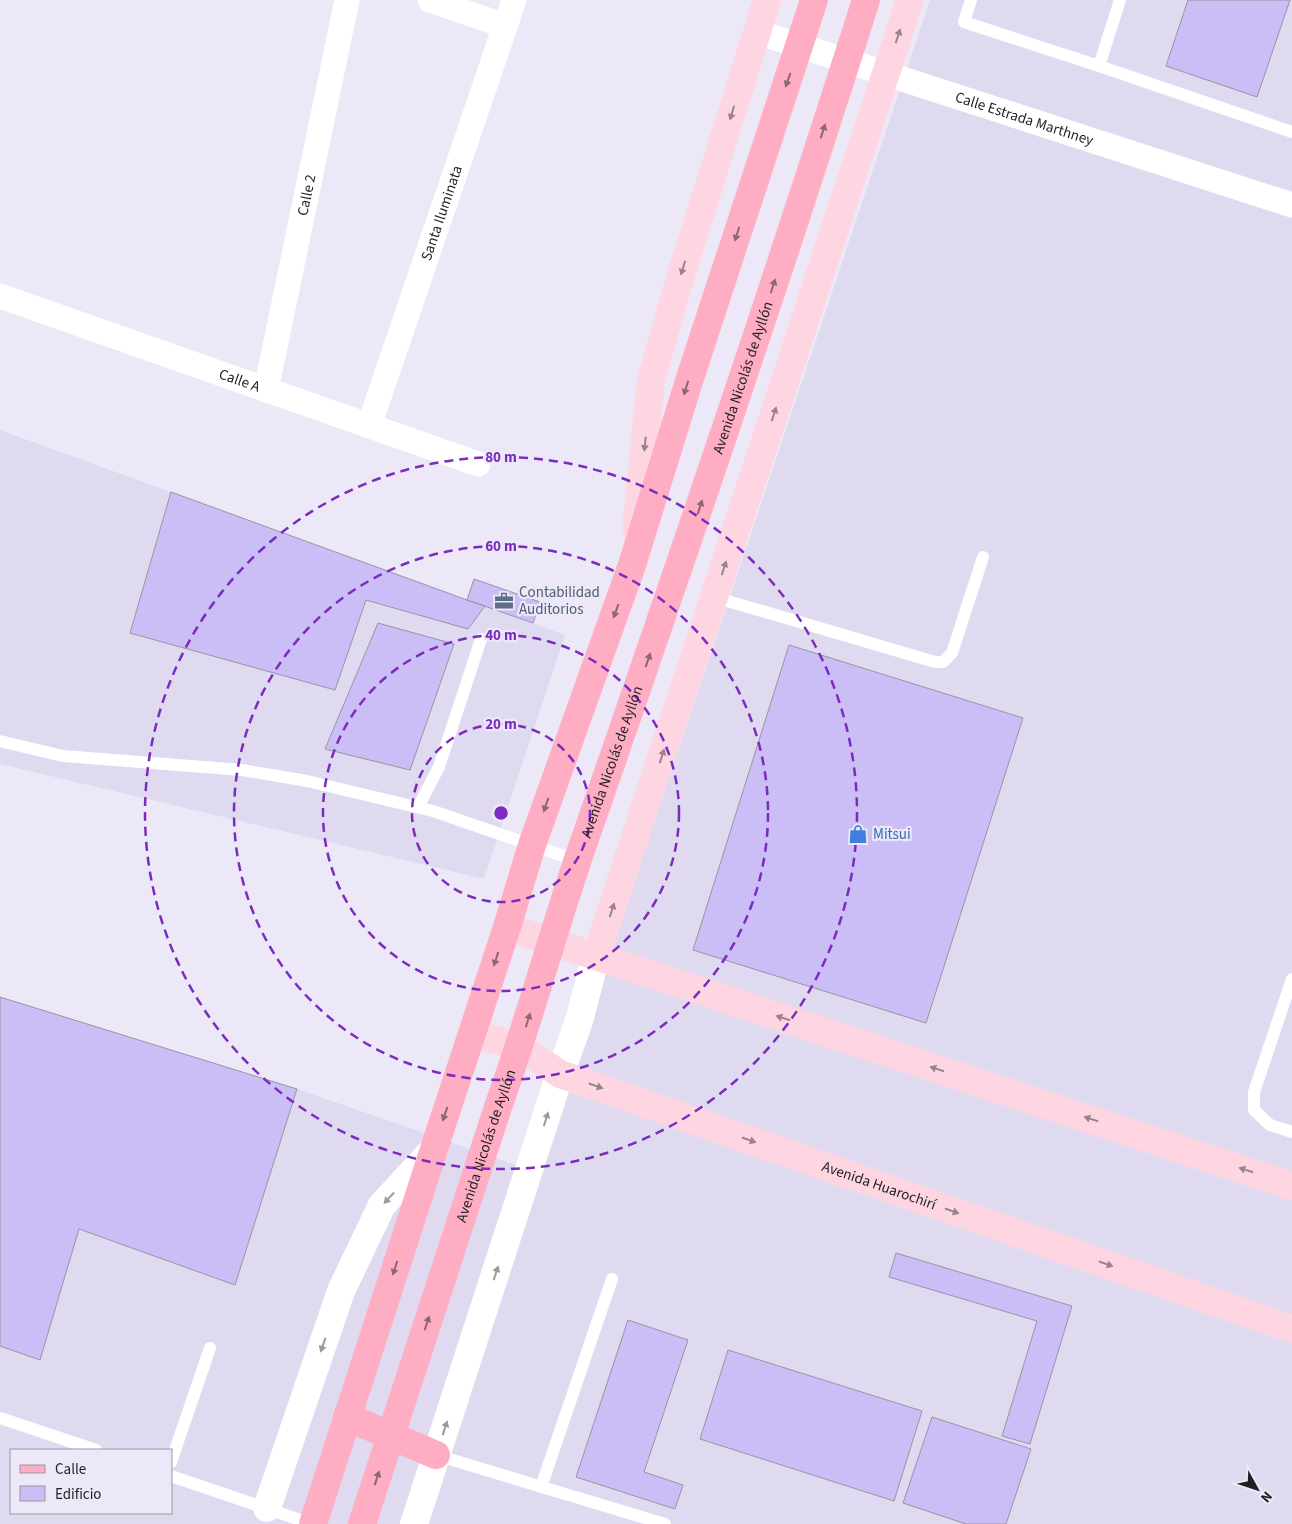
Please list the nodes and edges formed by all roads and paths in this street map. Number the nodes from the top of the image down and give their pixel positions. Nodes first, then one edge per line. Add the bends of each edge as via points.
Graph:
1 (347, 0) edge
2 (430, 0) edge
3 (514, 0) edge
4 (767, 0) edge
5 (814, 0) edge
6 (866, 0) edge
7 (910, 0) edge
8 (971, 0) edge
9 (1120, 0) edge
10 (506, 26) junction
11 (757, 32) junction
12 (800, 46) junction
13 (847, 60) junction
14 (1099, 66) junction
15 (886, 73) junction
16 (1292, 132) edge
17 (1292, 205) edge
18 (0, 296) edge
19 (266, 390) junction
20 (369, 426) junction
21 (478, 464) dead end
22 (983, 557) dead end
23 (632, 565) junction
24 (714, 597) junction
25 (481, 639) dead end
26 (0, 741) edge
27 (418, 808) junction
28 (532, 845) junction
29 (578, 861) junction
30 (507, 927) junction
31 (552, 942) junction
32 (596, 956) junction
33 (1292, 979) edge
34 (472, 1034) junction
35 (520, 1047) junction
36 (560, 1074) junction
37 (1292, 1132) edge
38 (434, 1149) junction
39 (1292, 1186) edge
40 (612, 1279) dead end
41 (1292, 1329) edge
42 (210, 1348) dead end
43 (347, 1417) junction
44 (0, 1418) edge
45 (390, 1436) junction
46 (93, 1449) edge
47 (436, 1455) junction
48 (172, 1459) edge
49 (172, 1476) edge
50 (541, 1487) junction
51 (265, 1516) edge
52 (313, 1524) edge
53 (362, 1524) edge
54 (414, 1524) edge
55 (665, 1524) edge

1 - 19 street, Calle 2
2 - 10 street
3 - 10 street, Santa Iluminata
4 - 11 main road
5 - 12 main road
6 - 13 main road, Avenida Nicolás de Ayllón
15 -> 7 main road
8 - 14 lane via 964,22
9 - 14 lane
10 - 20 street, Santa Iluminata
11 - 12 street, Calle Estrada Marthney
11 -> 23 main road via 651,380
12 - 13 street, Calle Estrada Marthney
12 -> 23 main road via 689,380
13 - 15 street, Calle Estrada Marthney
29 -> 13 main road, Avenida Nicolás de Ayllón via 692,531
14 - 16 lane
15 - 17 street, Calle Estrada Marthney
24 -> 15 main road
18 - 19 street, Calle A
19 - 20 street, Calle A
20 - 21 street, Calle A
22 - 24 lane via 952,653 943,662
23 -> 28 main road
32 -> 24 main road
25 - 27 lane via 439,767
26 - 27 lane via 63,756 242,770 307,781
27 - 28 lane
28 - 29 lane
28 - 30 main road
29 - 31 main road, Avenida Nicolás de Ayllón
30 - 31 main road
30 -> 34 main road
31 - 32 main road
35 -> 31 main road, Avenida Nicolás de Ayllón
32 - 36 street via 579,1021
39 -> 32 main road
33 - 37 lane via 1254,1092 1254,1110 1270,1125
34 - 35 main road, Avenida Huarochirí
34 -> 38 main road
35 - 36 main road, Avenida Huarochirí
45 -> 35 main road, Avenida Nicolás de Ayllón
36 -> 41 main road, Avenida Huarochirí
47 -> 36 street
38 -> 43 main road
38 -> 51 street via 382,1205 341,1291
40 - 50 lane
42 - 48 lane
43 - 45 main road
43 - 52 main road
44 - 46 lane
45 - 47 main road
53 -> 45 main road, Avenida Nicolás de Ayllón
47 - 50 lane
47 - 54 street
49 - 51 lane
50 - 55 lane
51 - 52 lane

